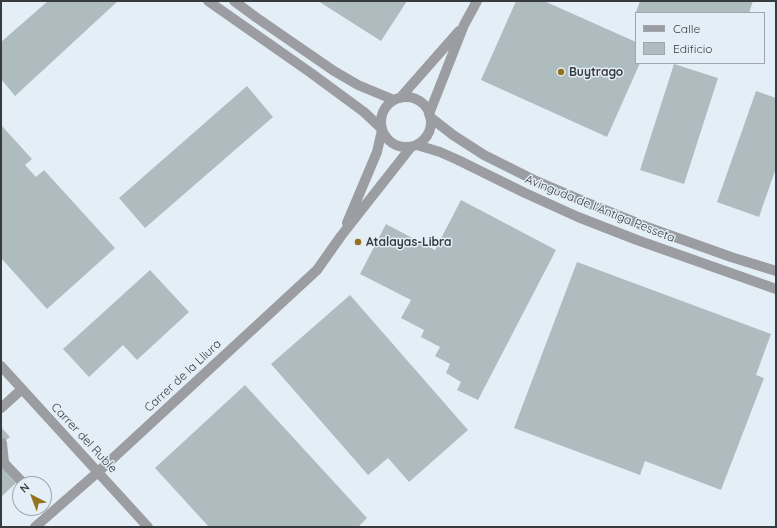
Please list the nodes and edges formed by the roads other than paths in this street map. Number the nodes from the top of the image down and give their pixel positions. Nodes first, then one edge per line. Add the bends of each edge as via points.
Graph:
1 (208, 1) edge
2 (234, 1) edge
3 (477, 1) edge
4 (464, 25) junction
5 (397, 99) junction
6 (430, 116) junction
7 (382, 129) junction
8 (414, 146) junction
9 (341, 236) junction
10 (776, 271) edge
11 (776, 289) edge
12 (1, 366) edge
13 (22, 389) junction
14 (1, 408) edge
15 (2, 443) dead end
16 (98, 472) junction
17 (16, 476) edge
18 (52, 506) edge
19 (43, 516) edge
20 (35, 527) edge
21 (148, 527) edge

1 - 7 street via 311,73 364,112
2 - 5 street via 334,71 358,85
3 - 4 street
4 - 5 street
4 - 6 street
5 - 6 street via 407,98 421,102
5 - 7 street via 385,109 382,115
6 - 8 street via 431,124 426,136
6 - 10 street, Avinguda de l'Antiga Pesseta via 484,155 534,180 646,226
7 - 8 street via 385,137 396,146
7 - 9 street, Carrer de la Lliura via 377,152
8 - 9 street, Carrer de la Lliura
8 - 11 street, Avinguda de l'Antiga Pesseta via 440,152 525,193 637,240
9 - 16 street, Carrer de la Lliura via 317,270
12 - 13 street, Carrer del Ruble
13 - 14 street
13 - 16 street, Carrer del Ruble
15 - 17 street via 4,463
16 - 18 street, Carrer de la Lliura
16 - 21 street, Carrer del Ruble
19 - 20 street, Carrer de la Lliura

